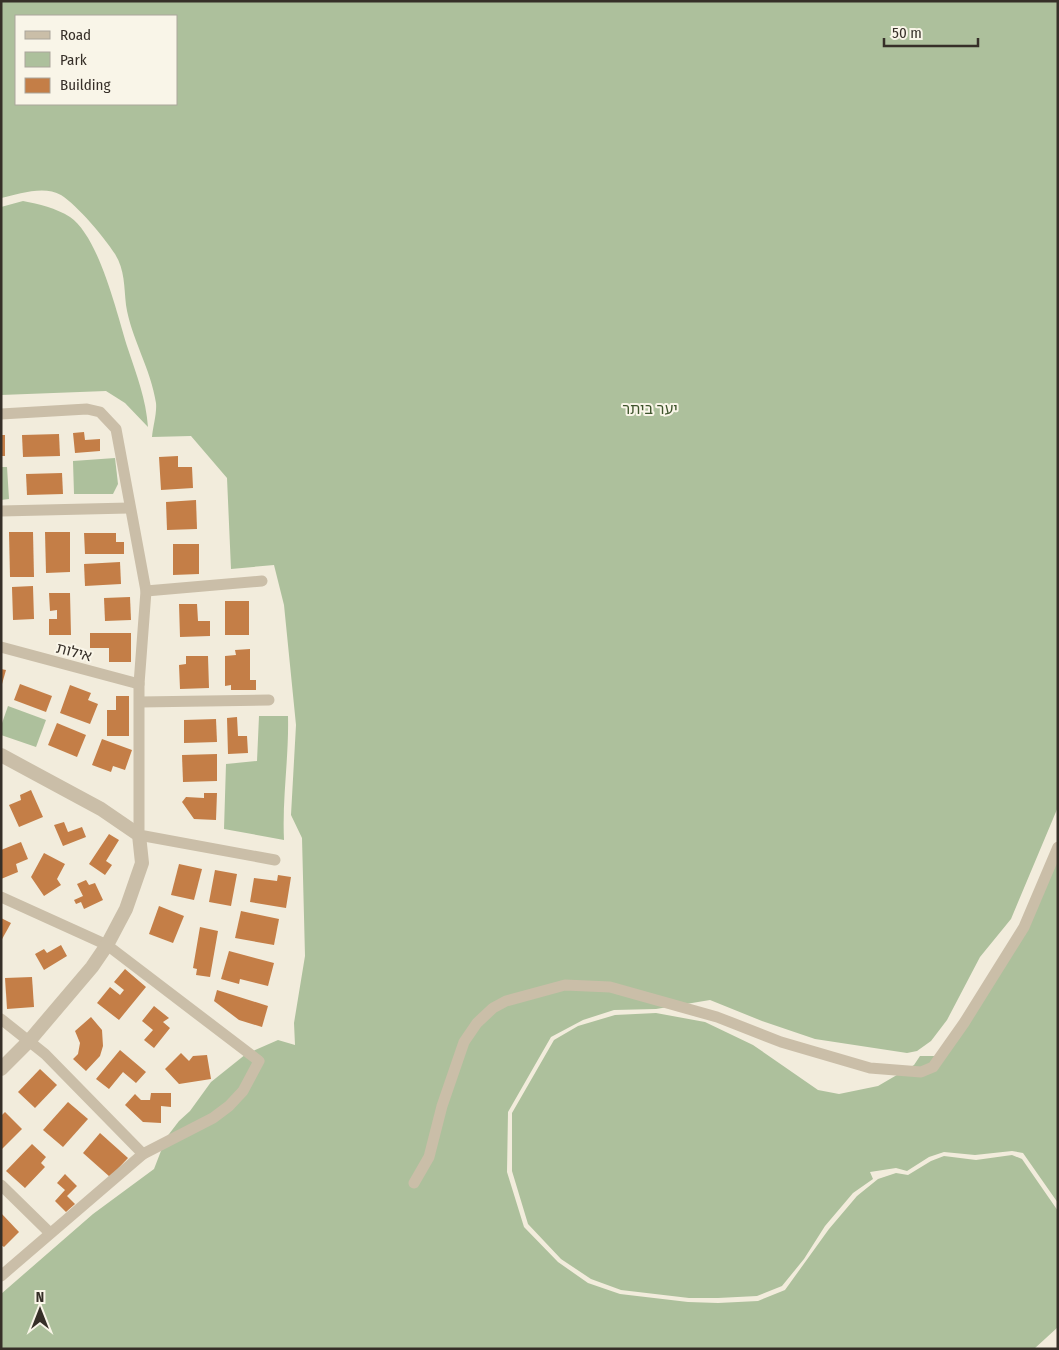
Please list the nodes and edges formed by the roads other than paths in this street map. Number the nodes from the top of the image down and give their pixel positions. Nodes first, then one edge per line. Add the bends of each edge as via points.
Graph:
1 (1, 414) edge
2 (129, 508) junction
3 (1, 511) edge
4 (262, 581) dead end
5 (146, 591) junction
6 (1, 648) edge
7 (139, 684) junction
8 (269, 700) dead end
9 (140, 702) junction
10 (1, 755) edge
11 (139, 835) junction
12 (1058, 847) edge
13 (275, 860) dead end
14 (1, 897) edge
15 (106, 945) junction
16 (1, 1019) edge
17 (30, 1040) junction
18 (1, 1069) edge
19 (143, 1154) junction
20 (414, 1183) dead end
21 (1, 1185) edge
22 (50, 1232) junction
23 (1, 1276) edge

1 - 2 street via 87,409 100,412 116,429
2 - 3 street
2 - 5 street
4 - 5 street
5 - 7 street
6 - 7 street, אילות
7 - 9 street
8 - 9 street
9 - 11 street
10 - 11 street via 101,809
11 - 13 street
11 - 15 street via 142,863 126,909
12 - 20 street via 1024,927 933,1067 921,1072 870,1068 781,1042 708,1014 610,987 565,985 506,1001 477,1023 464,1042 429,1157
14 - 15 street
15 - 17 street via 92,967
15 - 19 street via 259,1060 243,1091 229,1106 213,1118
16 - 17 street
17 - 18 street
17 - 19 street
19 - 22 street
21 - 22 street
22 - 23 street

